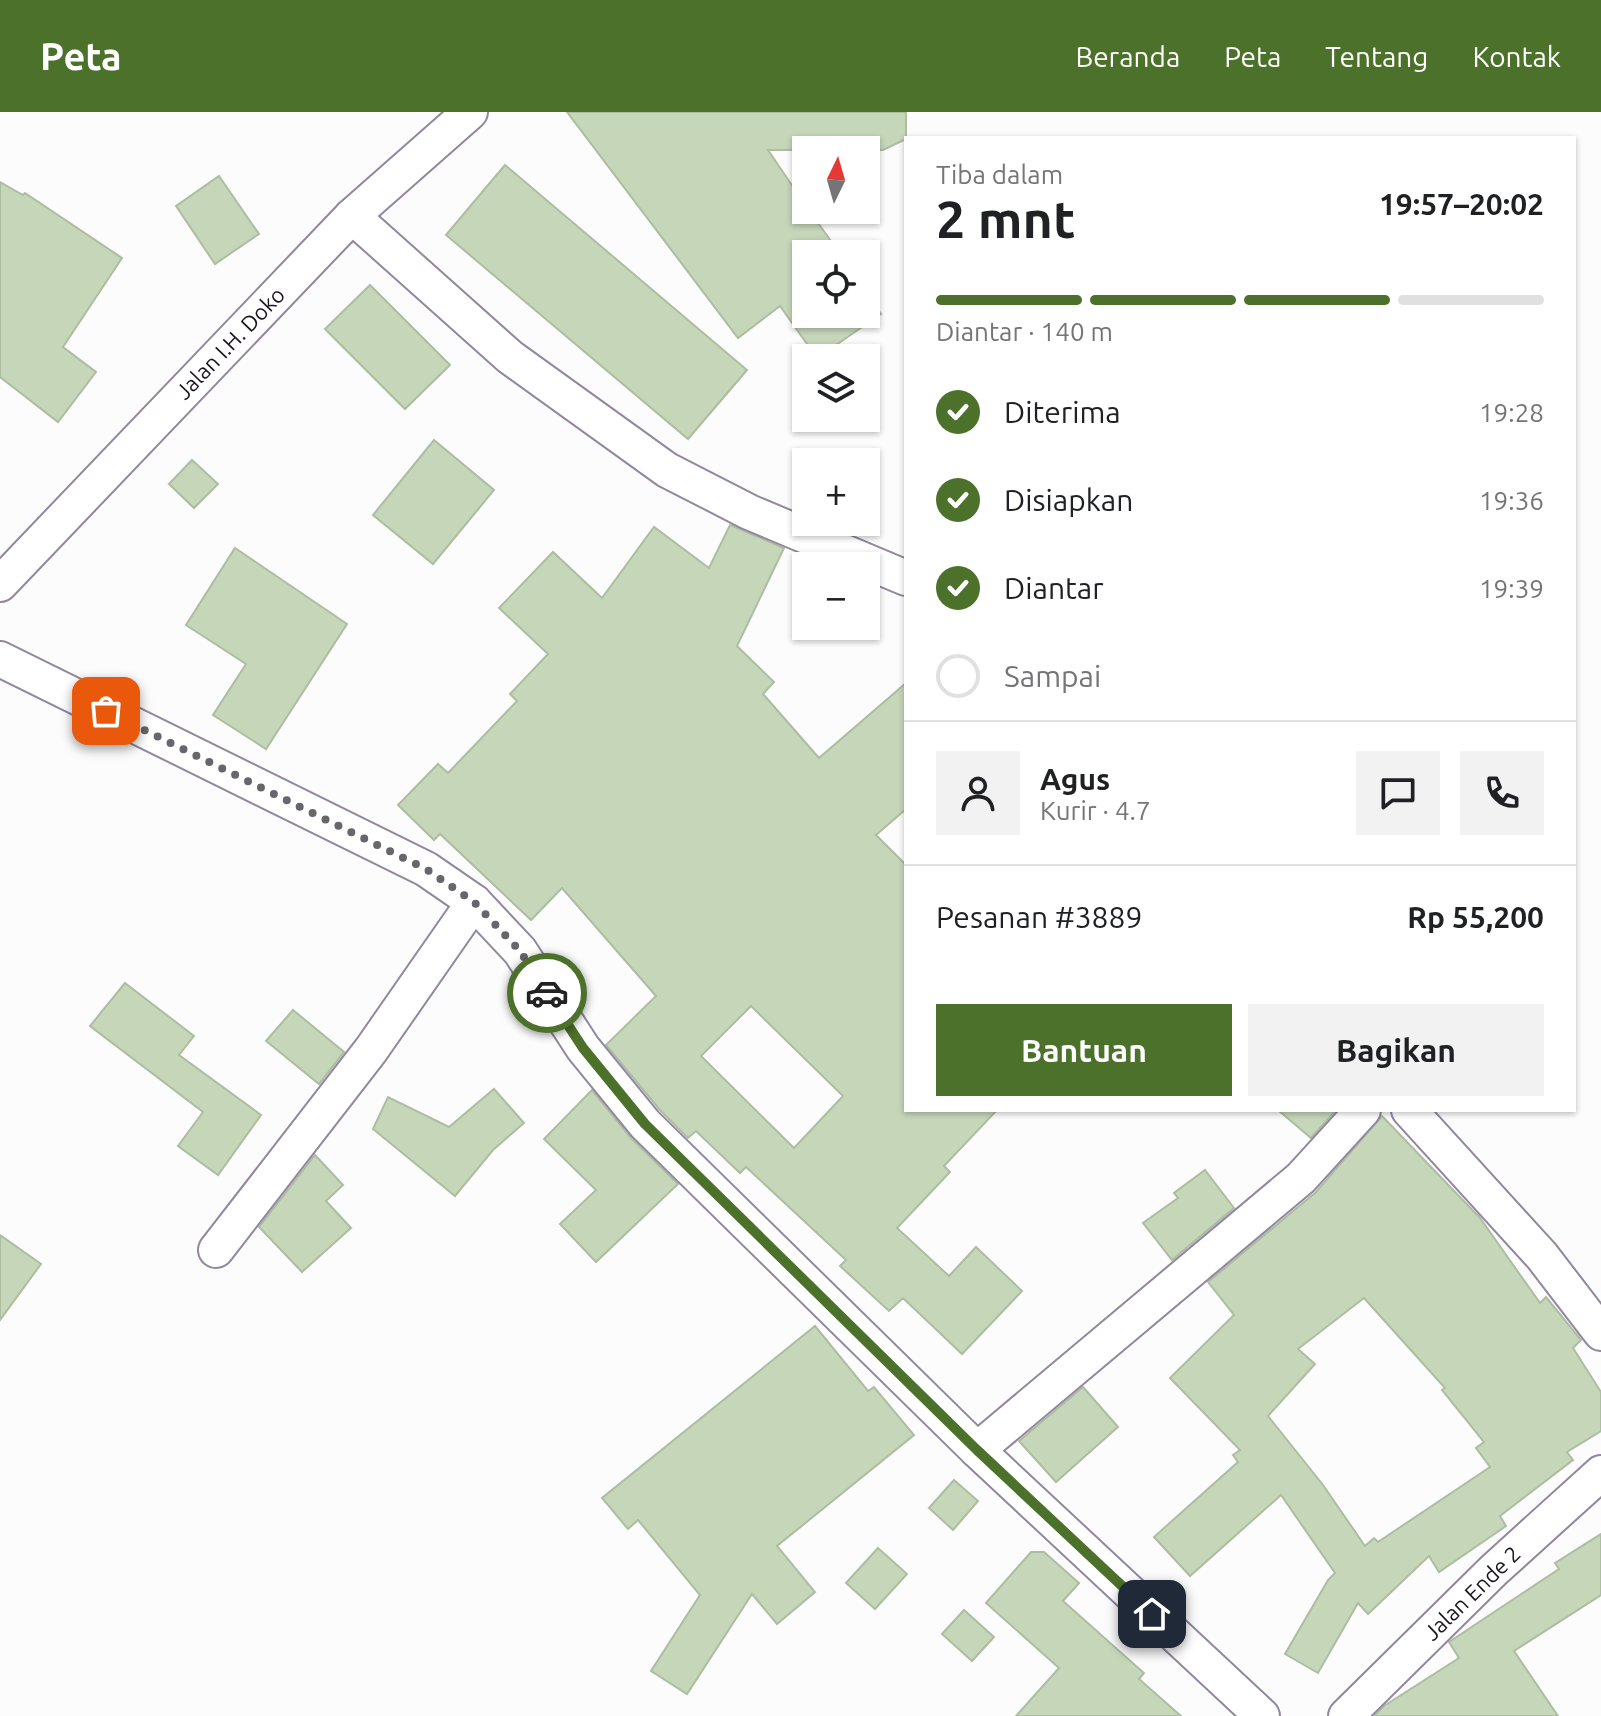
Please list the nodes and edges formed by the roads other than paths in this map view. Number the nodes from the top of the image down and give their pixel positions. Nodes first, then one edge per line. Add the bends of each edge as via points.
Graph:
1 (470, 112) edge
2 (352, 216) junction
3 (904, 577) edge
4 (0, 584) edge
5 (0, 659) edge
6 (474, 902) junction
7 (1361, 1112) edge
8 (1411, 1112) edge
9 (216, 1250) dead end
10 (1601, 1333) edge
11 (977, 1450) junction
12 (1601, 1473) edge
13 (1262, 1716) edge
14 (1346, 1716) edge

1 - 2 street, Jalan I.H. Doko
2 - 3 street via 510,357 667,470 749,512
2 - 4 street, Jalan I.H. Doko
5 - 6 street via 426,869
6 - 9 street via 371,1050
6 - 11 street via 520,951 583,1048 645,1124
7 - 11 street via 1301,1178
8 - 10 street via 1542,1256
11 - 13 street
12 - 14 street, Jalan Ende 2

